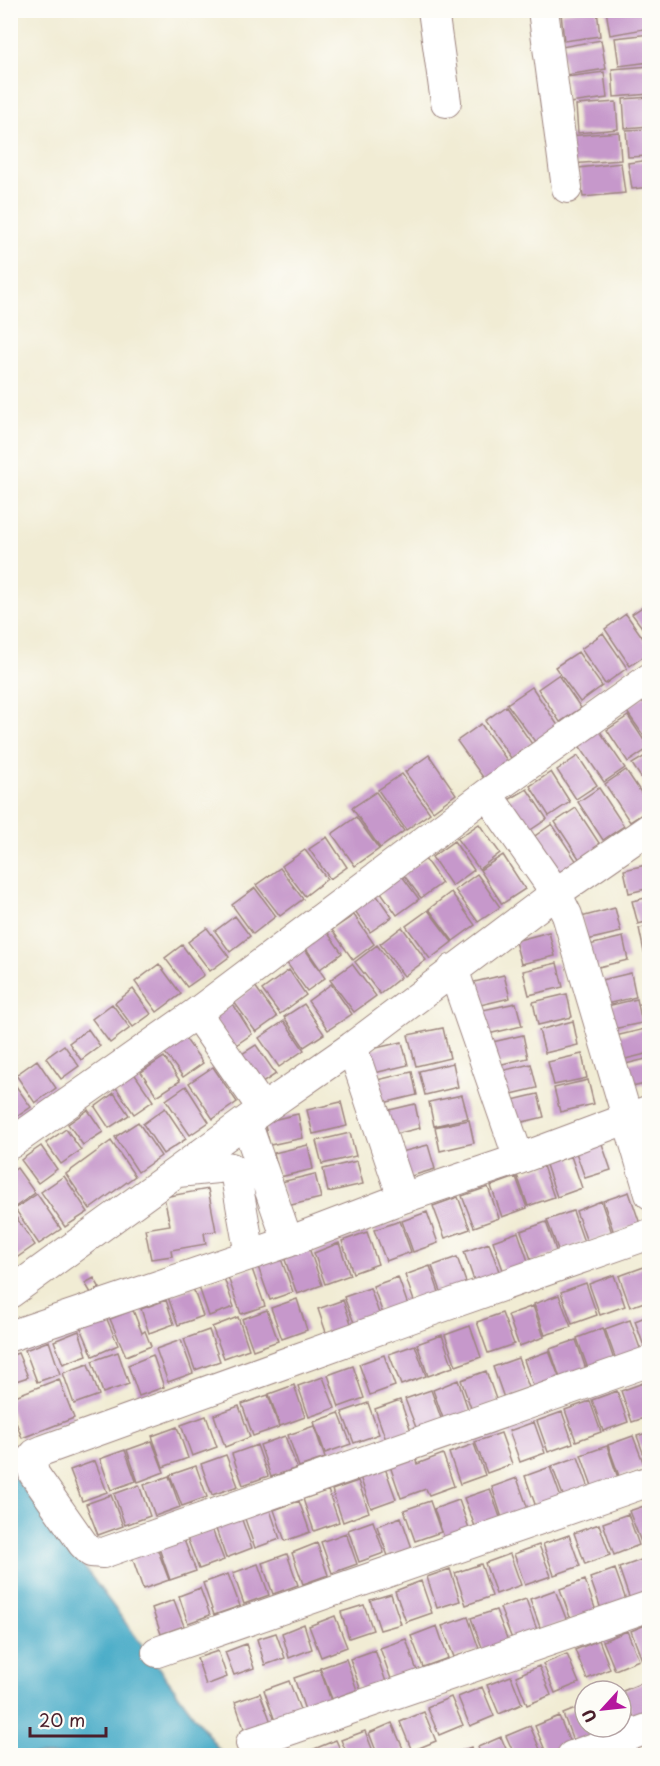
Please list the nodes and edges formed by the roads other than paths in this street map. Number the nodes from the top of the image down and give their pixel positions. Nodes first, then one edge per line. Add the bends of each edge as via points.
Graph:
1 (433, 10) edge
2 (543, 10) edge
3 (446, 102) dead end
4 (567, 188) dead end
5 (650, 678) edge
6 (487, 794) junction
7 (650, 828) edge
8 (556, 893) junction
9 (453, 969) junction
10 (196, 1013) junction
11 (352, 1047) junction
12 (638, 1114) edge
13 (255, 1115) junction
14 (10, 1143) edge
15 (519, 1160) junction
16 (177, 1172) junction
17 (650, 1194) edge
18 (403, 1198) junction
19 (650, 1234) edge
20 (288, 1242) junction
21 (250, 1255) junction
22 (10, 1293) edge
23 (10, 1336) edge
24 (650, 1360) edge
25 (650, 1481) edge
26 (650, 1606) edge
27 (156, 1652) dead end
28 (650, 1728) edge
29 (252, 1743) dead end
30 (572, 1755) edge

1 - 3 street
2 - 4 street
5 - 6 street
6 - 8 street
6 - 10 street
7 - 8 street
8 - 9 street
8 - 12 street
9 - 11 street
9 - 15 street
10 - 13 street
10 - 14 street
11 - 13 street
11 - 18 street
12 - 15 street
12 - 17 street
13 - 16 street
13 - 20 street
15 - 18 street
16 - 21 street via 227,1167 235,1171
16 - 22 street
18 - 20 street
19 - 24 street via 44,1450 32,1459 34,1474 83,1544 91,1552 103,1553
20 - 21 street
21 - 23 street
25 - 27 street
26 - 29 street
28 - 30 street

